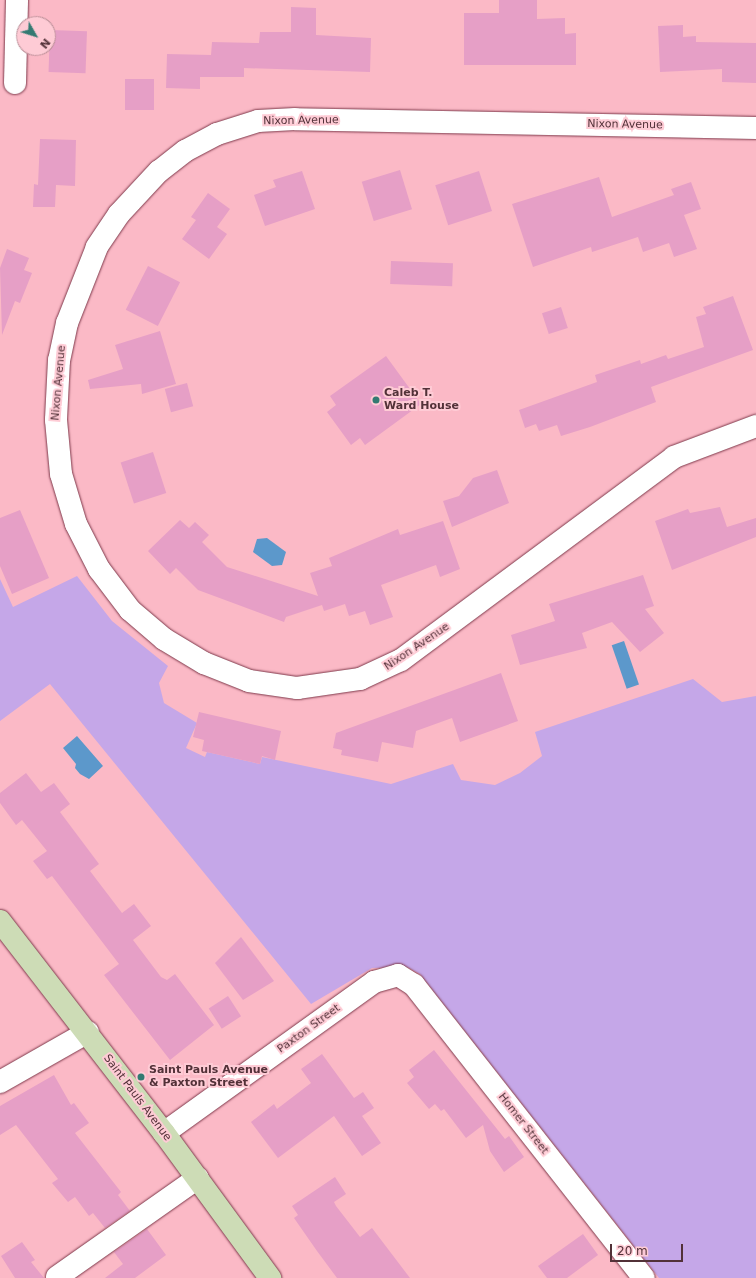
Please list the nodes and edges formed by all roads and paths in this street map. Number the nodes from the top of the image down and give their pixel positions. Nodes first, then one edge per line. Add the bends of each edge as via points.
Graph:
1 (17, 0) edge
2 (15, 83) dead end
3 (756, 128) edge
4 (756, 426) edge
5 (0, 921) edge
6 (398, 975) joint
7 (88, 1032) junction
8 (0, 1082) edge
9 (164, 1133) junction
10 (198, 1178) junction
11 (57, 1277) dead end
12 (270, 1278) edge
13 (644, 1278) edge

1 - 2 street
3 - 4 street, Nixon Avenue via 295,119 258,122 217,134 185,151 158,171 119,214 97,247 67,322 56,406 58,458 70,508 91,555 118,596 152,630 204,663 249,681 297,688 360,679 401,660 674,457
5 - 7 main road, Saint Pauls Avenue
6 - 9 street, Paxton Street via 374,982
6 - 13 street, Homer Street via 414,985
7 - 8 street
7 - 9 main road, Saint Pauls Avenue
9 - 10 main road, Saint Pauls Avenue
10 - 11 street
10 - 12 main road, Saint Pauls Avenue

